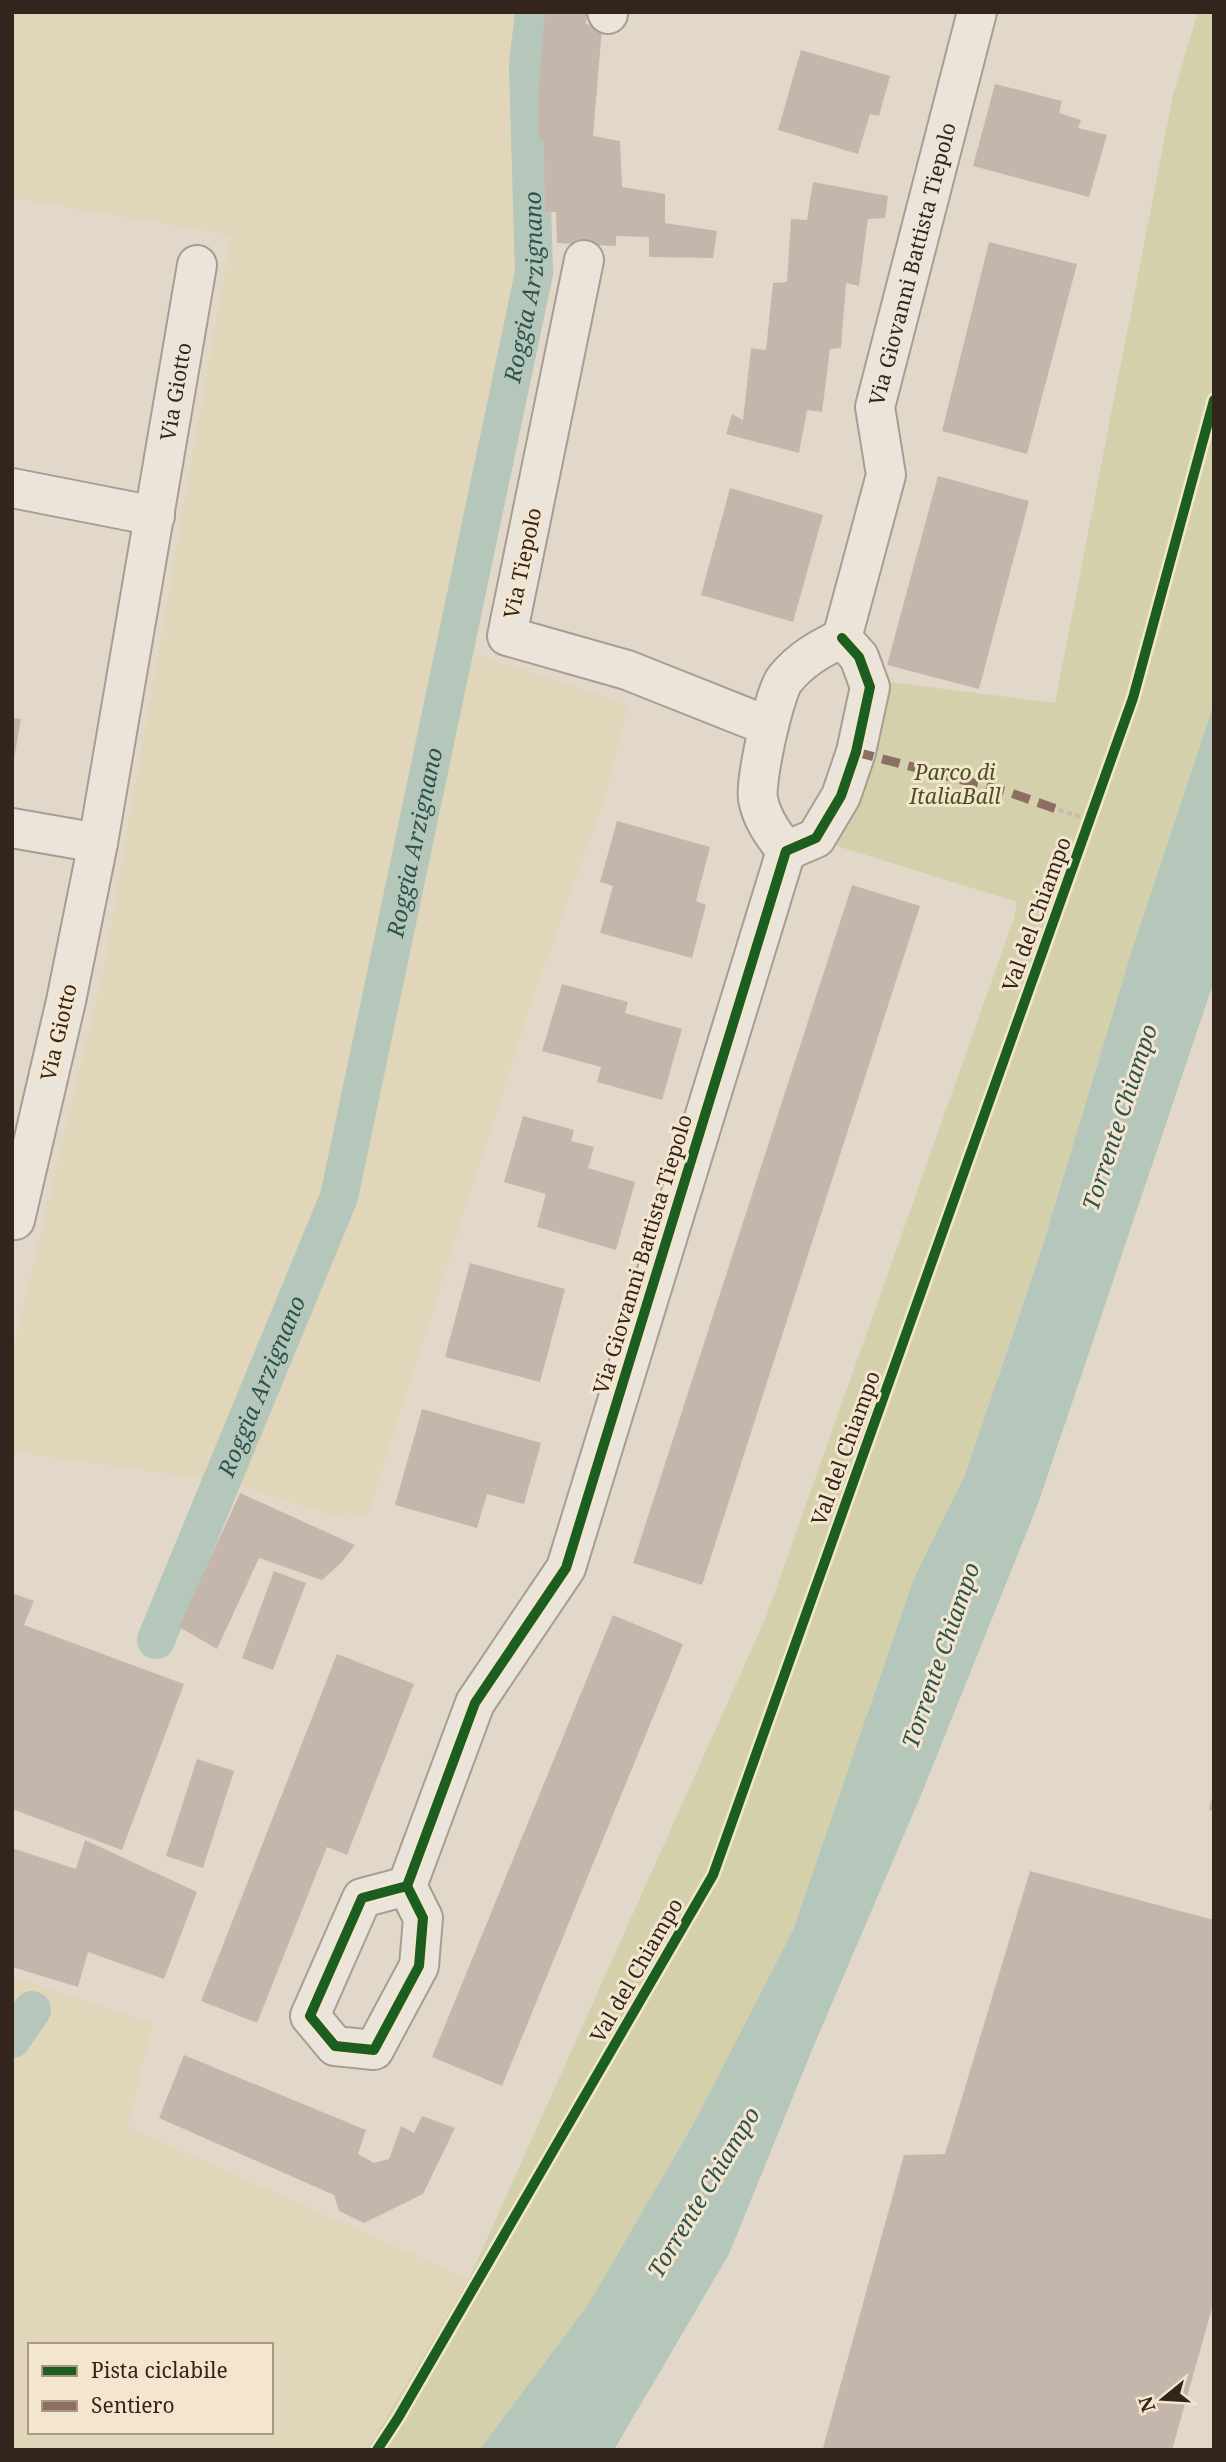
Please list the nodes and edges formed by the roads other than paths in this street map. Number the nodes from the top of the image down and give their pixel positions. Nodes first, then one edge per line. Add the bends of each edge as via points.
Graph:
1 (977, 12) edge
2 (584, 260) dead end
3 (197, 265) dead end
4 (12, 488) edge
5 (155, 516) junction
6 (842, 638) junction
7 (768, 726) junction
8 (12, 828) edge
9 (98, 843) junction
10 (786, 851) junction
11 (13, 1223) edge
12 (407, 1886) dead end

1 - 6 street, Via Giovanni Battista Tiepolo via 875,407 886,475
2 - 7 street, Via Tiepolo via 507,636 627,670
3 - 5 street, Via Giotto
4 - 5 street
5 - 9 street, Via Giotto
6 - 7 street via 810,654 783,681
6 - 10 street via 859,657 870,687 856,752 841,796 816,838
7 - 10 street via 758,797 766,824
8 - 9 street
9 - 11 street, Via Giotto
10 - 12 street, Via Giovanni Battista Tiepolo via 566,1568 475,1703

